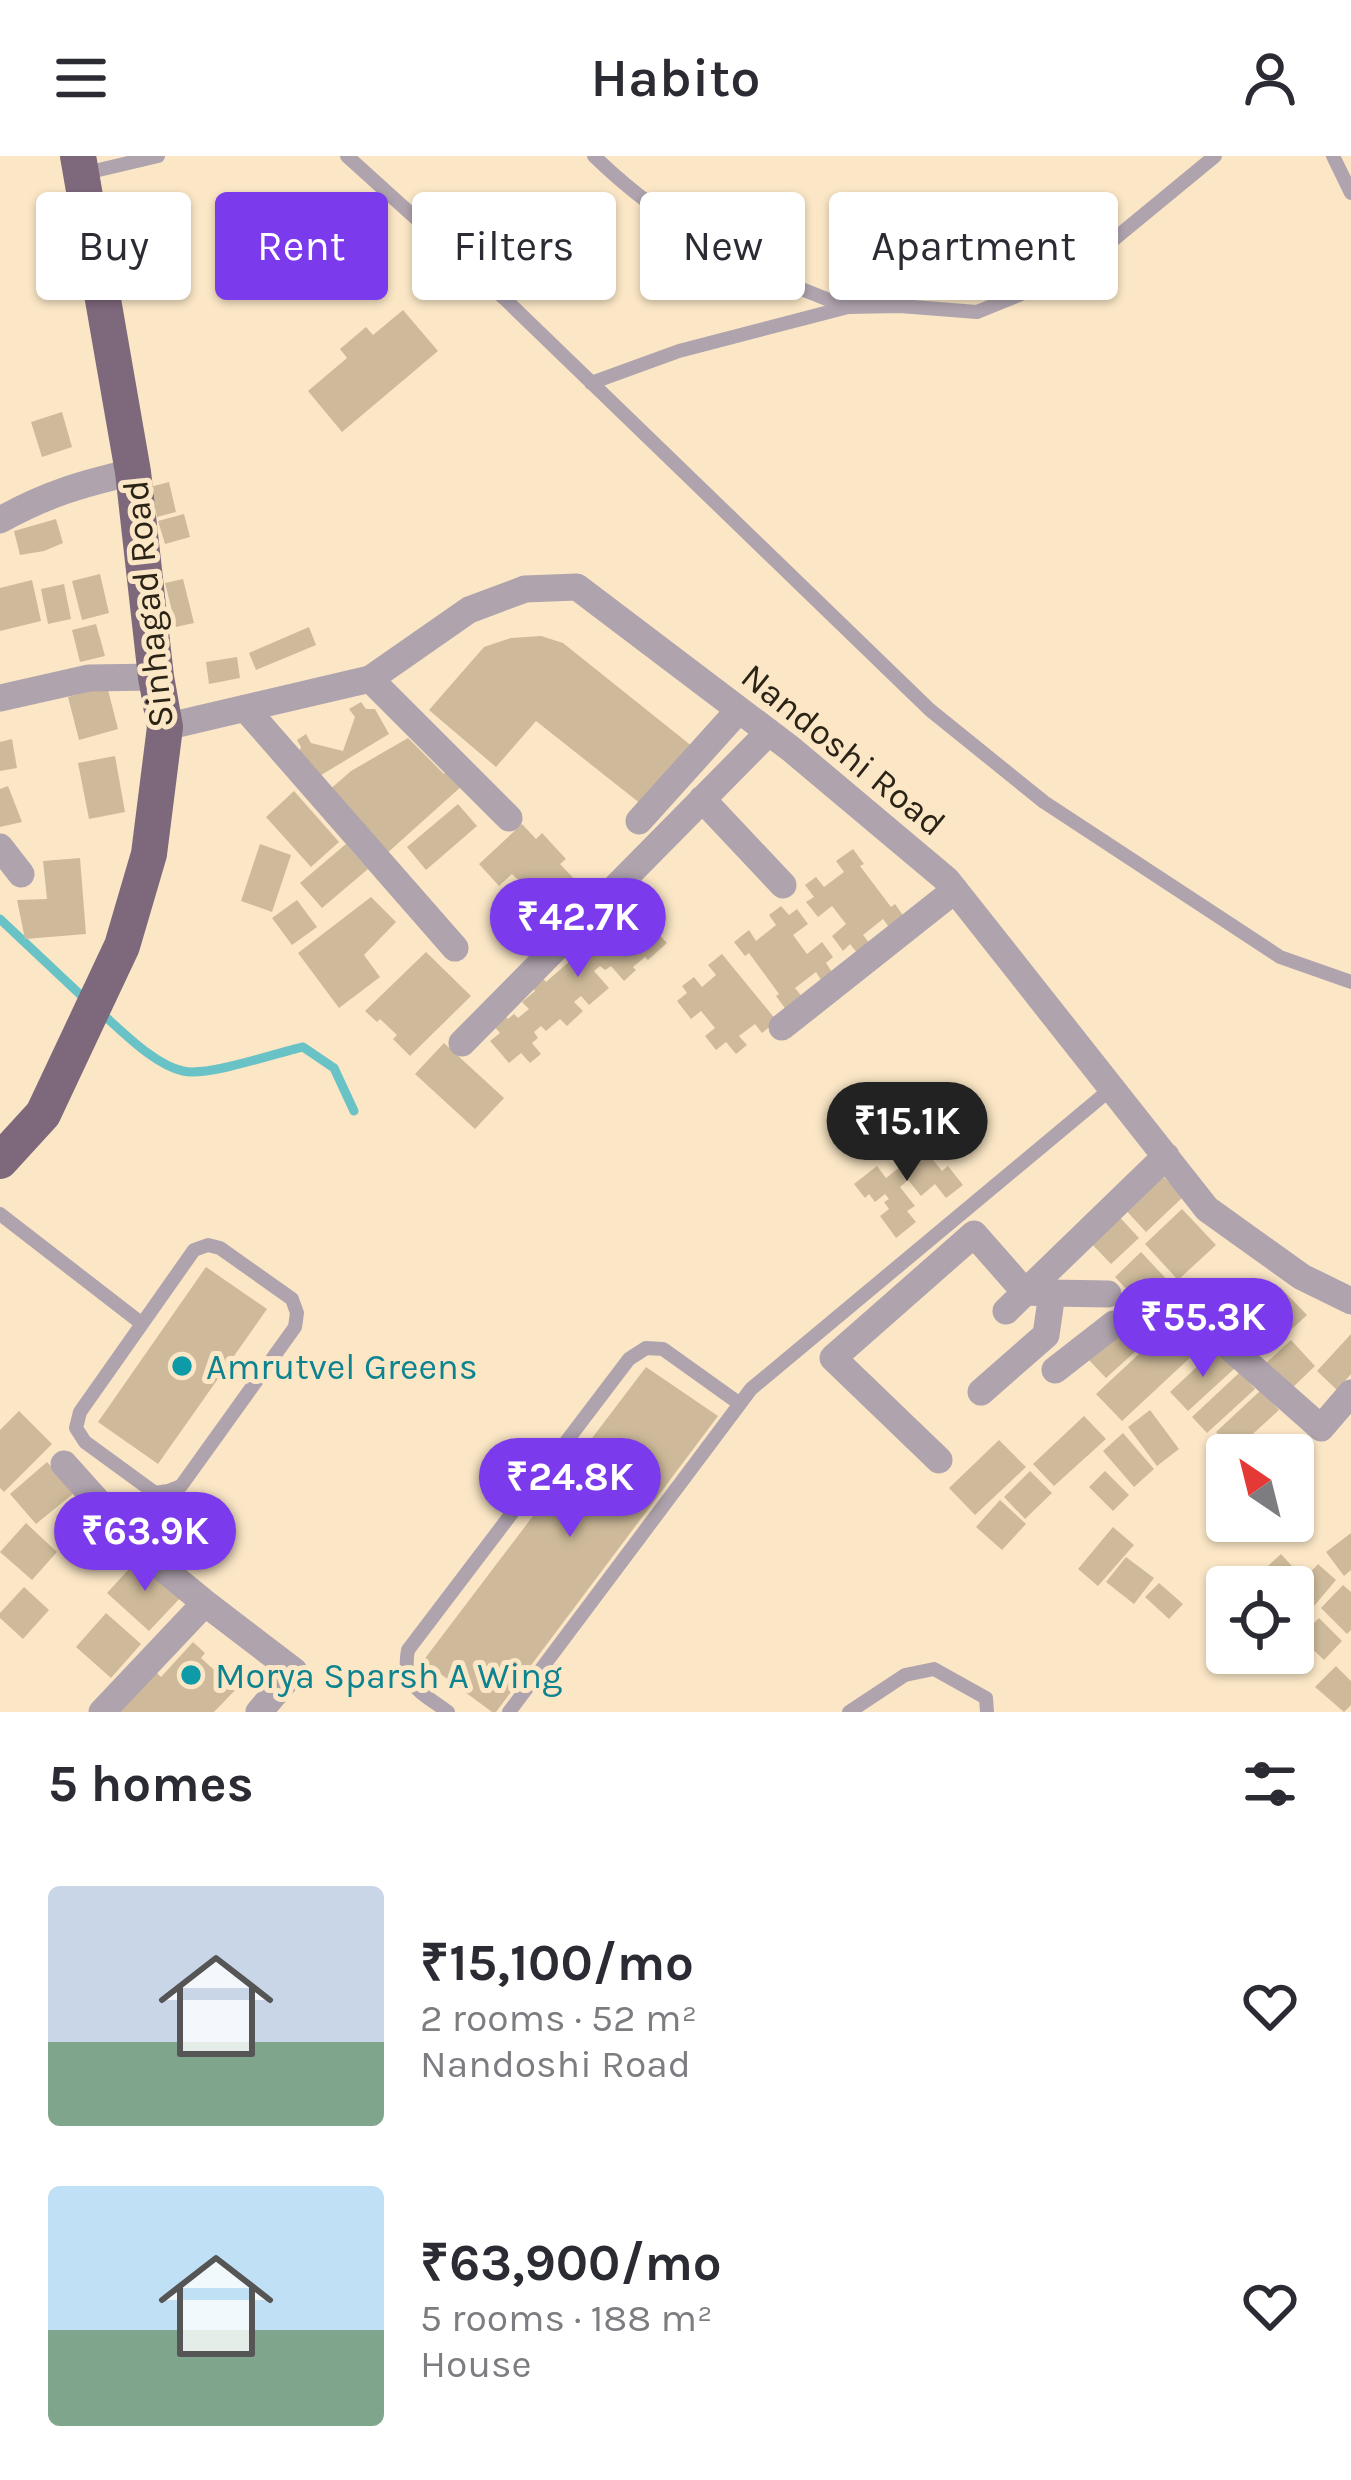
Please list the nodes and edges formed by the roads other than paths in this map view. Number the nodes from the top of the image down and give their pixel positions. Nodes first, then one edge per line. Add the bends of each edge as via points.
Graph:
1 (158, 156) edge
2 (347, 156) edge
3 (594, 156) edge
4 (1215, 156) edge
5 (1333, 156) edge
6 (79, 165) edge
7 (1351, 191) edge
8 (848, 308) junction
9 (591, 383) junction
10 (133, 472) junction
11 (0, 520) edge
12 (156, 677) junction
13 (370, 680) junction
14 (0, 698) edge
15 (244, 708) junction
16 (739, 710) junction
17 (165, 727) junction
18 (769, 732) junction
19 (702, 799) junction
20 (509, 818) dead end
21 (639, 821) dead end
22 (0, 847) edge
23 (21, 874) dead end
24 (783, 885) dead end
25 (956, 890) junction
26 (454, 948) dead end
27 (1351, 982) edge
28 (782, 1027) dead end
29 (462, 1043) dead end
30 (1112, 1088) junction
31 (1166, 1156) junction
32 (0, 1161) edge
33 (0, 1214) edge
34 (1108, 1294) dead end
35 (1351, 1301) edge
36 (1025, 1315) junction
37 (141, 1323) junction
38 (1055, 1370) dead end
39 (981, 1392) dead end
40 (1351, 1393) edge
41 (740, 1404) junction
42 (939, 1460) dead end
43 (64, 1464) dead end
44 (205, 1603) junction
45 (102, 1712) edge
46 (259, 1712) edge
47 (448, 1712) edge
48 (509, 1712) edge
49 (849, 1712) edge
50 (987, 1712) edge

1 - 6 lane
2 - 9 lane
3 - 8 lane via 677,226 787,286
4 - 8 lane via 1073,273 976,312
5 - 7 lane
6 - 10 main road, Sinhagad Road
8 - 9 lane via 679,351
9 - 27 lane via 930,710 1044,802 1280,957
10 - 11 street via 65,488
10 - 12 main road, Sinhagad Road
12 - 14 street via 89,678
12 - 17 main road, Sinhagad Road
13 - 15 street, Nandoshi Road
13 - 16 street, Nandoshi Road via 469,610 525,589 577,587
13 - 20 street
15 - 17 street, Nandoshi Road
15 - 26 street
16 - 18 street, Nandoshi Road
16 - 21 street
17 - 32 main road, Sinhagad Road via 149,854 122,946 43,1114
18 - 19 street
18 - 25 street, Nandoshi Road
19 - 24 street
19 - 29 street
22 - 23 street
25 - 28 street
25 - 30 street, Nandoshi Road
30 - 31 street, Nandoshi Road
30 - 41 lane
31 - 35 street, Nandoshi Road via 1207,1209 1302,1277
31 - 36 street
33 - 37 lane
34 - 36 street
36 - 39 street
36 - 42 street via 974,1234 833,1358
37 - 37 lane via 194,1250 208,1245 292,1299 297,1313 295,1327 181,1486 155,1493 76,1428
38 - 40 street via 1114,1324 1178,1319 1210,1330 1321,1428
41 - 47 lane via 663,1349 629,1359 408,1650 412,1685
41 - 48 lane
43 - 44 street via 143,1552
44 - 45 street
44 - 46 street via 294,1671
49 - 50 lane via 905,1675 934,1670 986,1698

